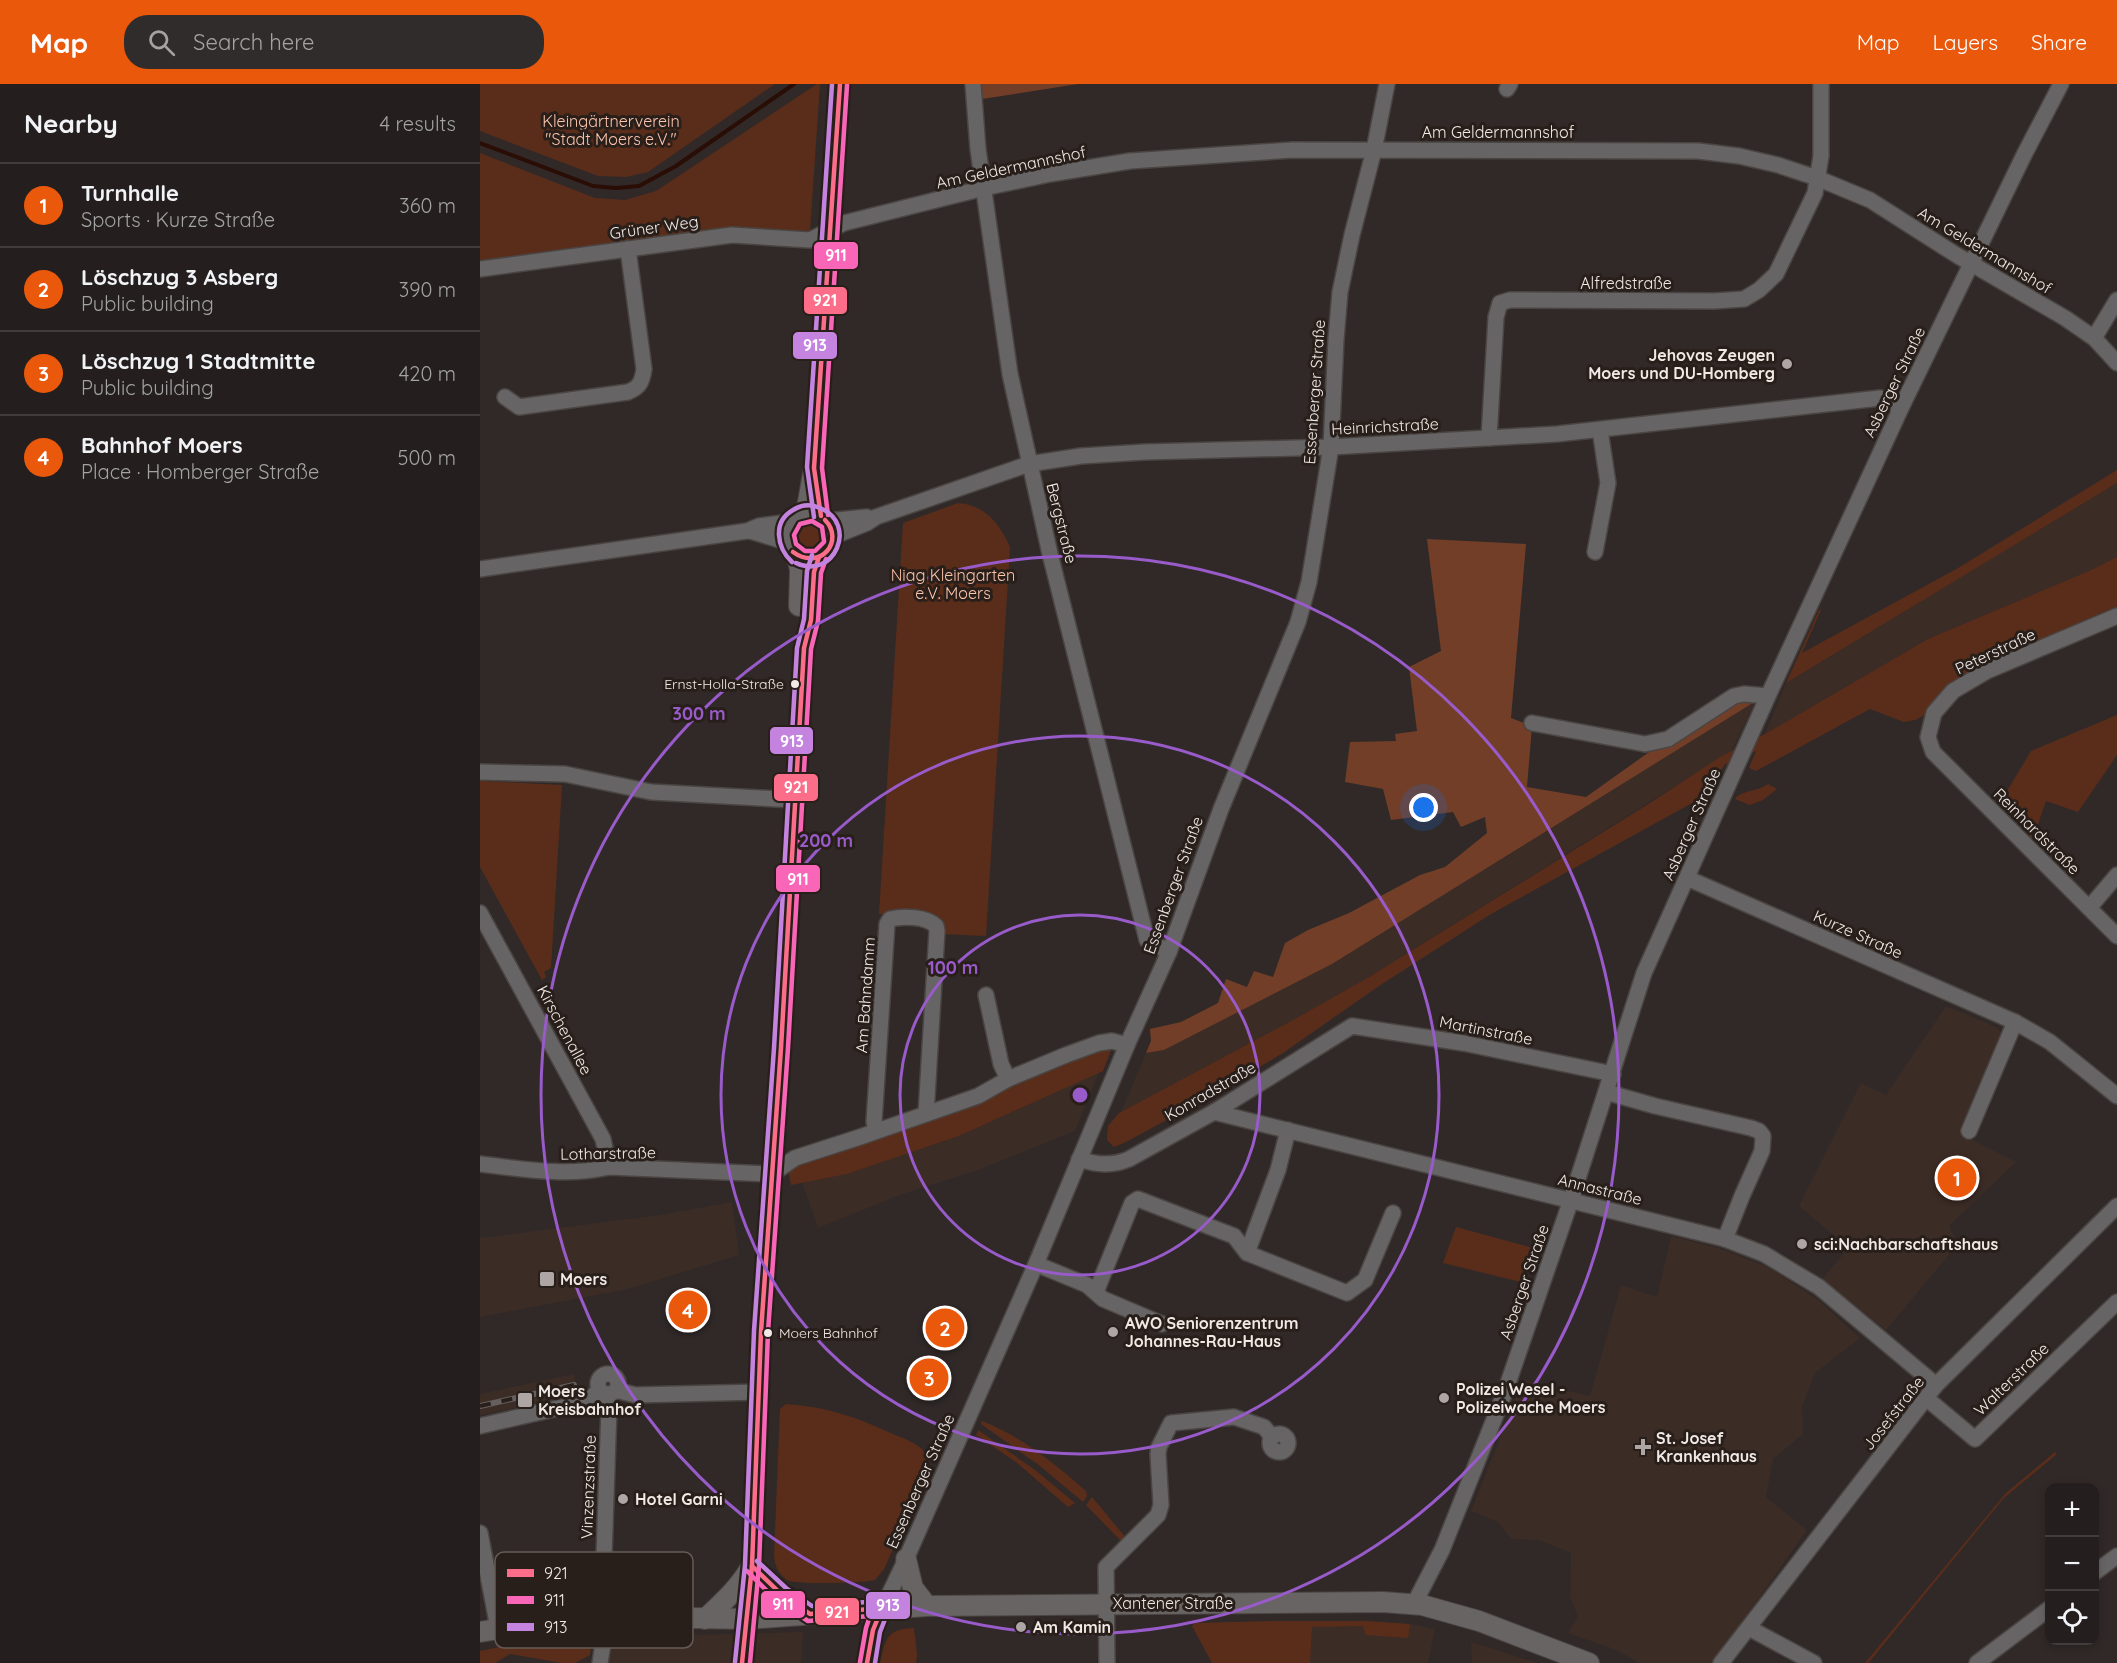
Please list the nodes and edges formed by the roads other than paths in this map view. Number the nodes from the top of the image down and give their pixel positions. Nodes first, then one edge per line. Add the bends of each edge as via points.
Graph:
1 (840, 84) edge
2 (973, 84) edge
3 (1387, 84) edge
4 (1821, 84) edge
5 (2061, 84) edge
6 (1374, 150) junction
7 (1817, 178) junction
8 (984, 188) junction
9 (830, 230) junction
10 (628, 249) junction
11 (1970, 264) junction
12 (480, 269) edge
13 (2117, 300) edge
14 (2094, 338) junction
15 (2117, 363) edge
16 (505, 397) dead end
17 (1901, 408) junction
18 (1600, 429) junction
19 (1489, 438) junction
20 (1331, 447) junction
21 (1029, 464) junction
22 (815, 522) junction
23 (747, 531) junction
24 (792, 549) junction
25 (1595, 552) dead end
26 (819, 557) junction
27 (480, 569) edge
28 (2117, 616) edge
29 (804, 648) junction
30 (1768, 696) junction
31 (1532, 723) dead end
32 (1933, 752) joint
33 (480, 771) edge
34 (796, 800) junction
35 (2117, 875) edge
36 (1687, 878) junction
37 (2089, 908) junction
38 (480, 913) edge
39 (2117, 936) edge
40 (1168, 952) junction
41 (986, 995) dead end
42 (2015, 1022) junction
43 (1352, 1026) joint
44 (1127, 1045) junction
45 (1613, 1074) junction
46 (1008, 1079) junction
47 (1606, 1092) junction
48 (2117, 1096) edge
49 (1214, 1112) junction
50 (926, 1114) junction
51 (877, 1130) junction
52 (1288, 1130) junction
53 (1969, 1131) dead end
54 (1079, 1159) junction
55 (480, 1164) edge
56 (609, 1167) junction
57 (772, 1174) junction
58 (1571, 1200) junction
59 (2117, 1206) edge
60 (1393, 1213) dead end
61 (1725, 1239) junction
62 (1247, 1253) junction
63 (1036, 1264) junction
64 (1096, 1292) junction
65 (2117, 1302) edge
66 (1162, 1324) dead end
67 (1936, 1385) junction
68 (607, 1391) junction
69 (759, 1392) junction
70 (1926, 1398) junction
71 (480, 1426) edge
72 (1272, 1437) dead end
73 (480, 1533) edge
74 (606, 1552) edge
75 (2117, 1556) edge
76 (906, 1559) junction
77 (752, 1566) junction
78 (2099, 1570) edge
79 (1106, 1603) junction
80 (1414, 1604) junction
81 (927, 1606) junction
82 (882, 1608) junction
83 (2045, 1611) edge
84 (810, 1614) junction
85 (693, 1619) edge
86 (705, 1619) junction
87 (747, 1619) junction
88 (1749, 1628) junction
89 (489, 1630) edge
90 (602, 1648) edge
91 (1563, 1658) edge
92 (600, 1663) edge
93 (742, 1663) edge
94 (867, 1663) edge
95 (1107, 1663) edge
96 (1589, 1663) edge
97 (1721, 1663) edge
98 (1814, 1663) edge
99 (1977, 1663) edge

1 - 9 main road
2 - 8 street, Bergstraße
3 - 6 street, Essenberger Straße
4 - 7 street via 1821,156
5 - 11 street, Asberger Straße
6 - 7 street, Am Geldermannshof via 1698,151 1739,156
6 - 8 street, Am Geldermannshof via 1281,151 1130,161
6 - 20 street, Essenberger Straße via 1340,292
7 - 11 street, Am Geldermannshof via 1870,200
7 - 19 street, Alfredstraße via 1815,194 1776,274 1744,299 1500,303
8 - 9 street, Am Geldermannshof via 846,222
8 - 21 street, Bergstraße via 1003,336
9 - 10 street, Grüner Weg via 810,240 732,235
9 - 22 main road via 814,468
10 - 12 street, Grüner Weg
10 - 16 street via 644,369 638,388 519,406
11 - 14 street, Am Geldermannshof
11 - 17 street, Asberger Straße
13 - 14 street
14 - 15 street, Am Geldermannshof
17 - 18 street, Heinrichstraße via 1880,398
17 - 30 street, Asberger Straße
18 - 19 street, Heinrichstraße
18 - 25 street via 1608,483
19 - 20 street, Heinrichstraße
20 - 21 street, Heinrichstraße via 1145,452
20 - 40 street, Essenberger Straße via 1305,600
21 - 22 street, Heinrichstraße via 867,523
21 - 40 street, Bergstraße via 1147,940
22 - 23 street via 759,526
22 - 24 main road via 786,531
22 - 26 main road via 828,549
23 - 24 street
23 - 27 street
24 - 26 main road via 811,559
24 - 29 main road via 800,570 799,620
26 - 29 main road
28 - 32 street, Peterstraße via 1987,672 1953,691 1934,713 1928,737
29 - 34 main road
30 - 31 street via 1734,696 1668,739 1645,744
30 - 36 street, Asberger Straße
32 - 37 street, Reinhardstraße
33 - 34 street via 565,774 651,792
34 - 57 main road
35 - 37 street
36 - 42 street, Kurze Straße
36 - 45 street, Asberger Straße via 1644,973
37 - 39 street, Reinhardstraße
38 - 56 street, Kirschenallee via 603,1139
40 - 44 street, Essenberger Straße
41 - 46 street
42 - 48 street, Kurze Straße via 2050,1041
42 - 53 street
43 - 45 street, Martinstraße via 1463,1043
43 - 49 street, Konradstraße
44 - 46 street via 1099,1043
44 - 54 street, Essenberger Straße
45 - 47 street, Asberger Straße
46 - 50 street via 978,1096
47 - 58 street, Asberger Straße
47 - 61 street via 1759,1131 1763,1136 1762,1151
49 - 52 street, Annastraße
49 - 54 street, Konradstraße via 1119,1163
50 - 51 street
50 - 51 street, Am Bahndamm via 937,931 927,919 890,919 874,1122
51 - 57 street via 795,1158
52 - 58 street, Annastraße
52 - 62 street via 1278,1170
54 - 63 street, Essenberger Straße
55 - 56 street, Lotharstraße via 573,1173
56 - 57 street, Lotharstraße
57 - 69 main road
58 - 61 street, Annastraße
58 - 80 street, Asberger Straße via 1505,1392 1442,1550
59 - 67 street, Josefstraße
60 - 62 street via 1365,1280 1347,1293
61 - 67 street, Annastraße via 1764,1254 1819,1287
62 - 64 street via 1234,1236 1138,1199 1132,1203
63 - 64 street
63 - 76 street, Essenberger Straße
64 - 66 street via 1103,1299
65 - 70 street, Walterstraße via 1975,1438
67 - 70 street, Josefstraße
68 - 69 street via 635,1395
68 - 71 street via 580,1403
68 - 74 street, Vinzenzstraße
69 - 77 main road
70 - 88 street, Josefstraße
72 - 79 street via 1264,1427 1234,1418 1172,1423 1158,1454 1161,1510 1106,1567
73 - 89 street
75 - 78 street
76 - 81 main road via 913,1588
76 - 82 street, Essenberger Straße
77 - 84 main road via 781,1594
77 - 86 main road via 729,1597
77 - 87 main road
79 - 80 main road, Xantener Straße
79 - 81 main road, Xantener Straße
79 - 95 street
80 - 91 main road, Xantener Straße via 1479,1621
81 - 82 main road, Xantener Straße
82 - 84 main road, Xantener Straße
82 - 94 street, Essenberger Straße
83 - 99 street
84 - 87 main road, Xantener Straße
85 - 86 main road, Xantener Straße
86 - 87 main road, Xantener Straße
87 - 93 street
88 - 97 street, Josefstraße
88 - 98 street
90 - 92 street, Vinzenzstraße
91 - 96 main road, Xantener Straße

